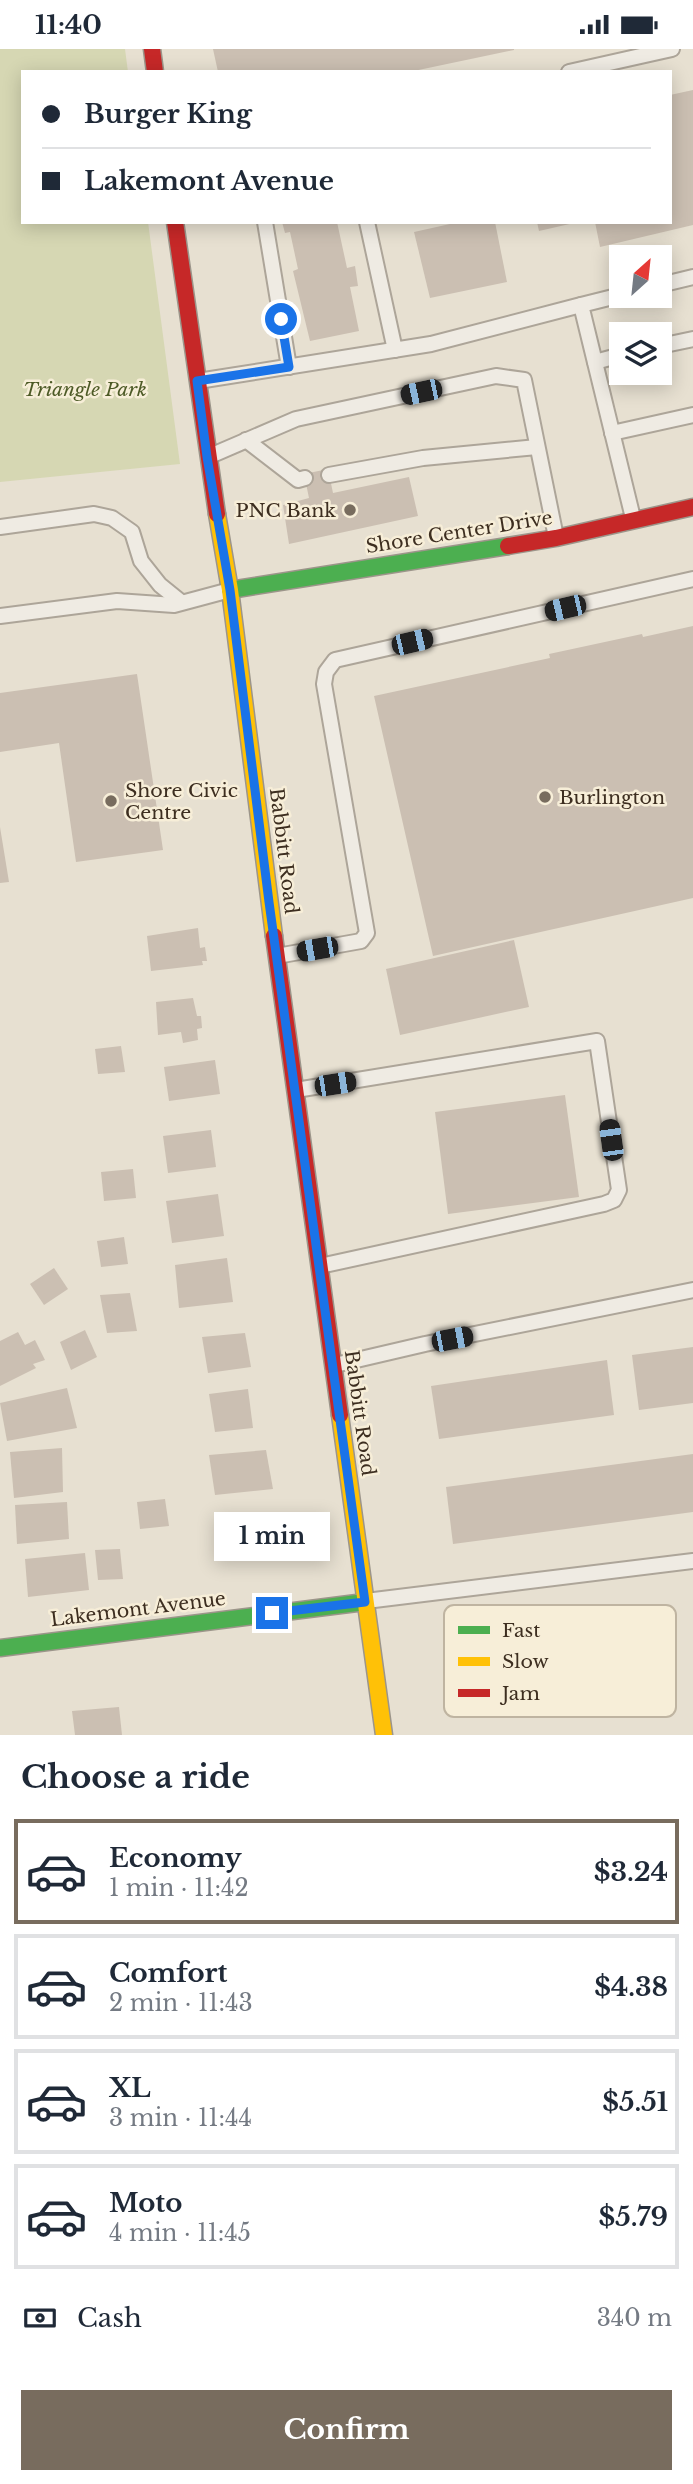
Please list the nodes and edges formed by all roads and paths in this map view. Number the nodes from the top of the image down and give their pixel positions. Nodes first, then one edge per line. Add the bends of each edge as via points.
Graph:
1 (152, 49) edge
2 (672, 49) edge
3 (155, 70) edge
4 (578, 70) edge
5 (175, 224) edge
6 (265, 224) edge
7 (367, 224) edge
8 (693, 277) edge
9 (672, 282) edge
10 (609, 298) edge
11 (581, 305) junction
12 (693, 339) edge
13 (672, 343) edge
14 (395, 350) junction
15 (609, 358) edge
16 (594, 362) junction
17 (289, 367) junction
18 (197, 381) junction
19 (693, 415) edge
20 (612, 433) junction
21 (246, 440) junction
22 (537, 447) junction
23 (207, 457) junction
24 (329, 475) dead end
25 (305, 478) dead end
26 (693, 507) edge
27 (634, 521) junction
28 (0, 527) edge
29 (556, 538) junction
30 (693, 579) edge
31 (230, 590) junction
32 (181, 603) junction
33 (0, 616) edge
34 (276, 957) junction
35 (295, 1090) junction
36 (319, 1266) junction
37 (693, 1290) edge
38 (332, 1366) junction
39 (693, 1562) edge
40 (365, 1602) junction
41 (0, 1648) edge
42 (384, 1735) edge

1 - 3 main road
2 - 4 lane
5 - 18 main road, Babbitt Road
6 - 17 lane
7 - 14 lane
8 - 9 lane
10 - 11 lane
11 - 14 lane
11 - 16 lane
12 - 13 lane
14 - 17 lane
15 - 16 lane
16 - 20 lane
17 - 18 lane
18 - 23 main road, Babbitt Road
19 - 20 lane
20 - 27 lane
21 - 22 lane via 296,419 496,376 524,380
21 - 23 lane
21 - 25 lane via 298,480
22 - 24 lane
22 - 29 lane
23 - 31 main road, Babbitt Road
26 - 27 main road, Shore Center Drive
27 - 29 main road, Shore Center Drive
28 - 32 lane via 94,514 112,518 132,532 141,561
29 - 31 main road, Shore Center Drive
30 - 34 lane via 335,660 324,684 367,933 361,941
31 - 32 lane
31 - 34 main road, Babbitt Road
32 - 33 lane via 117,601
34 - 35 main road, Babbitt Road
35 - 36 main road, Babbitt Road
35 - 36 lane via 597,1041 619,1190 614,1200 604,1204
36 - 38 main road, Babbitt Road
37 - 38 lane
38 - 40 main road, Babbitt Road
39 - 40 lane
40 - 41 main road, Lakemont Avenue
40 - 42 main road, Babbitt Road

